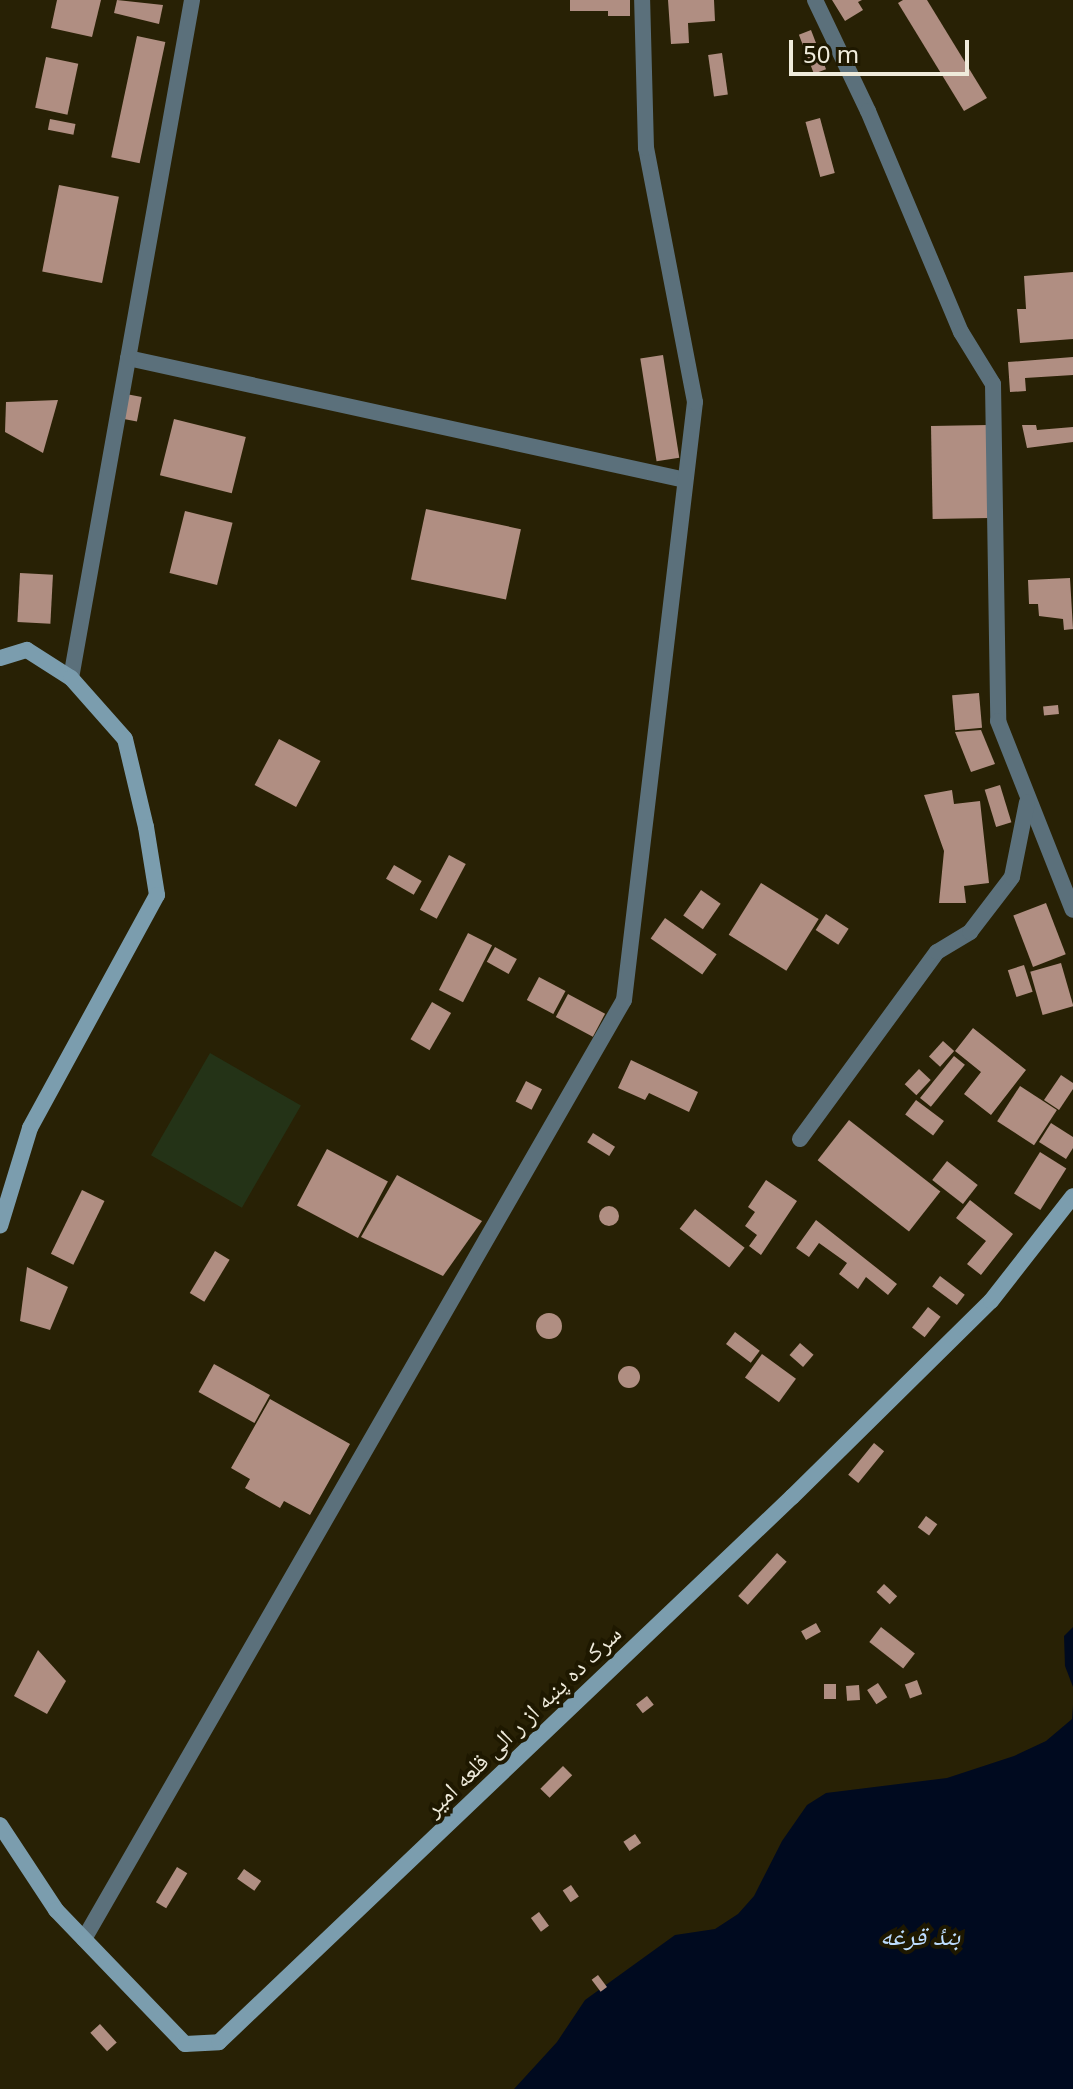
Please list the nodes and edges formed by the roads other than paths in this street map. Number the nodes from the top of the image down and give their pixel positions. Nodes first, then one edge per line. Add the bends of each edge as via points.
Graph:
1 (192, 0) edge
2 (642, 0) edge
3 (815, 0) edge
4 (128, 358) junction
5 (685, 480) junction
6 (0, 658) edge
7 (71, 678) junction
8 (1028, 800) junction
9 (1073, 910) edge
10 (800, 1139) dead end
11 (1073, 1196) edge
12 (0, 1226) edge
13 (0, 1825) edge
14 (84, 1939) junction

1 - 4 street
2 - 5 street via 646,148 695,402
3 - 8 street via 961,332 993,384 998,721
4 - 5 street
4 - 7 street
5 - 14 street via 624,1000
6 - 7 street via 27,650
7 - 12 street via 125,739 157,895 30,1128
8 - 9 street
8 - 10 street via 1012,877 970,932 937,952
11 - 14 street, سرک ده پنبه از ر الی قلعه امیر via 980,1312 219,2042 185,2044
13 - 14 street, سرک ده پنبه از ر الی قلعه امیر via 56,1910

